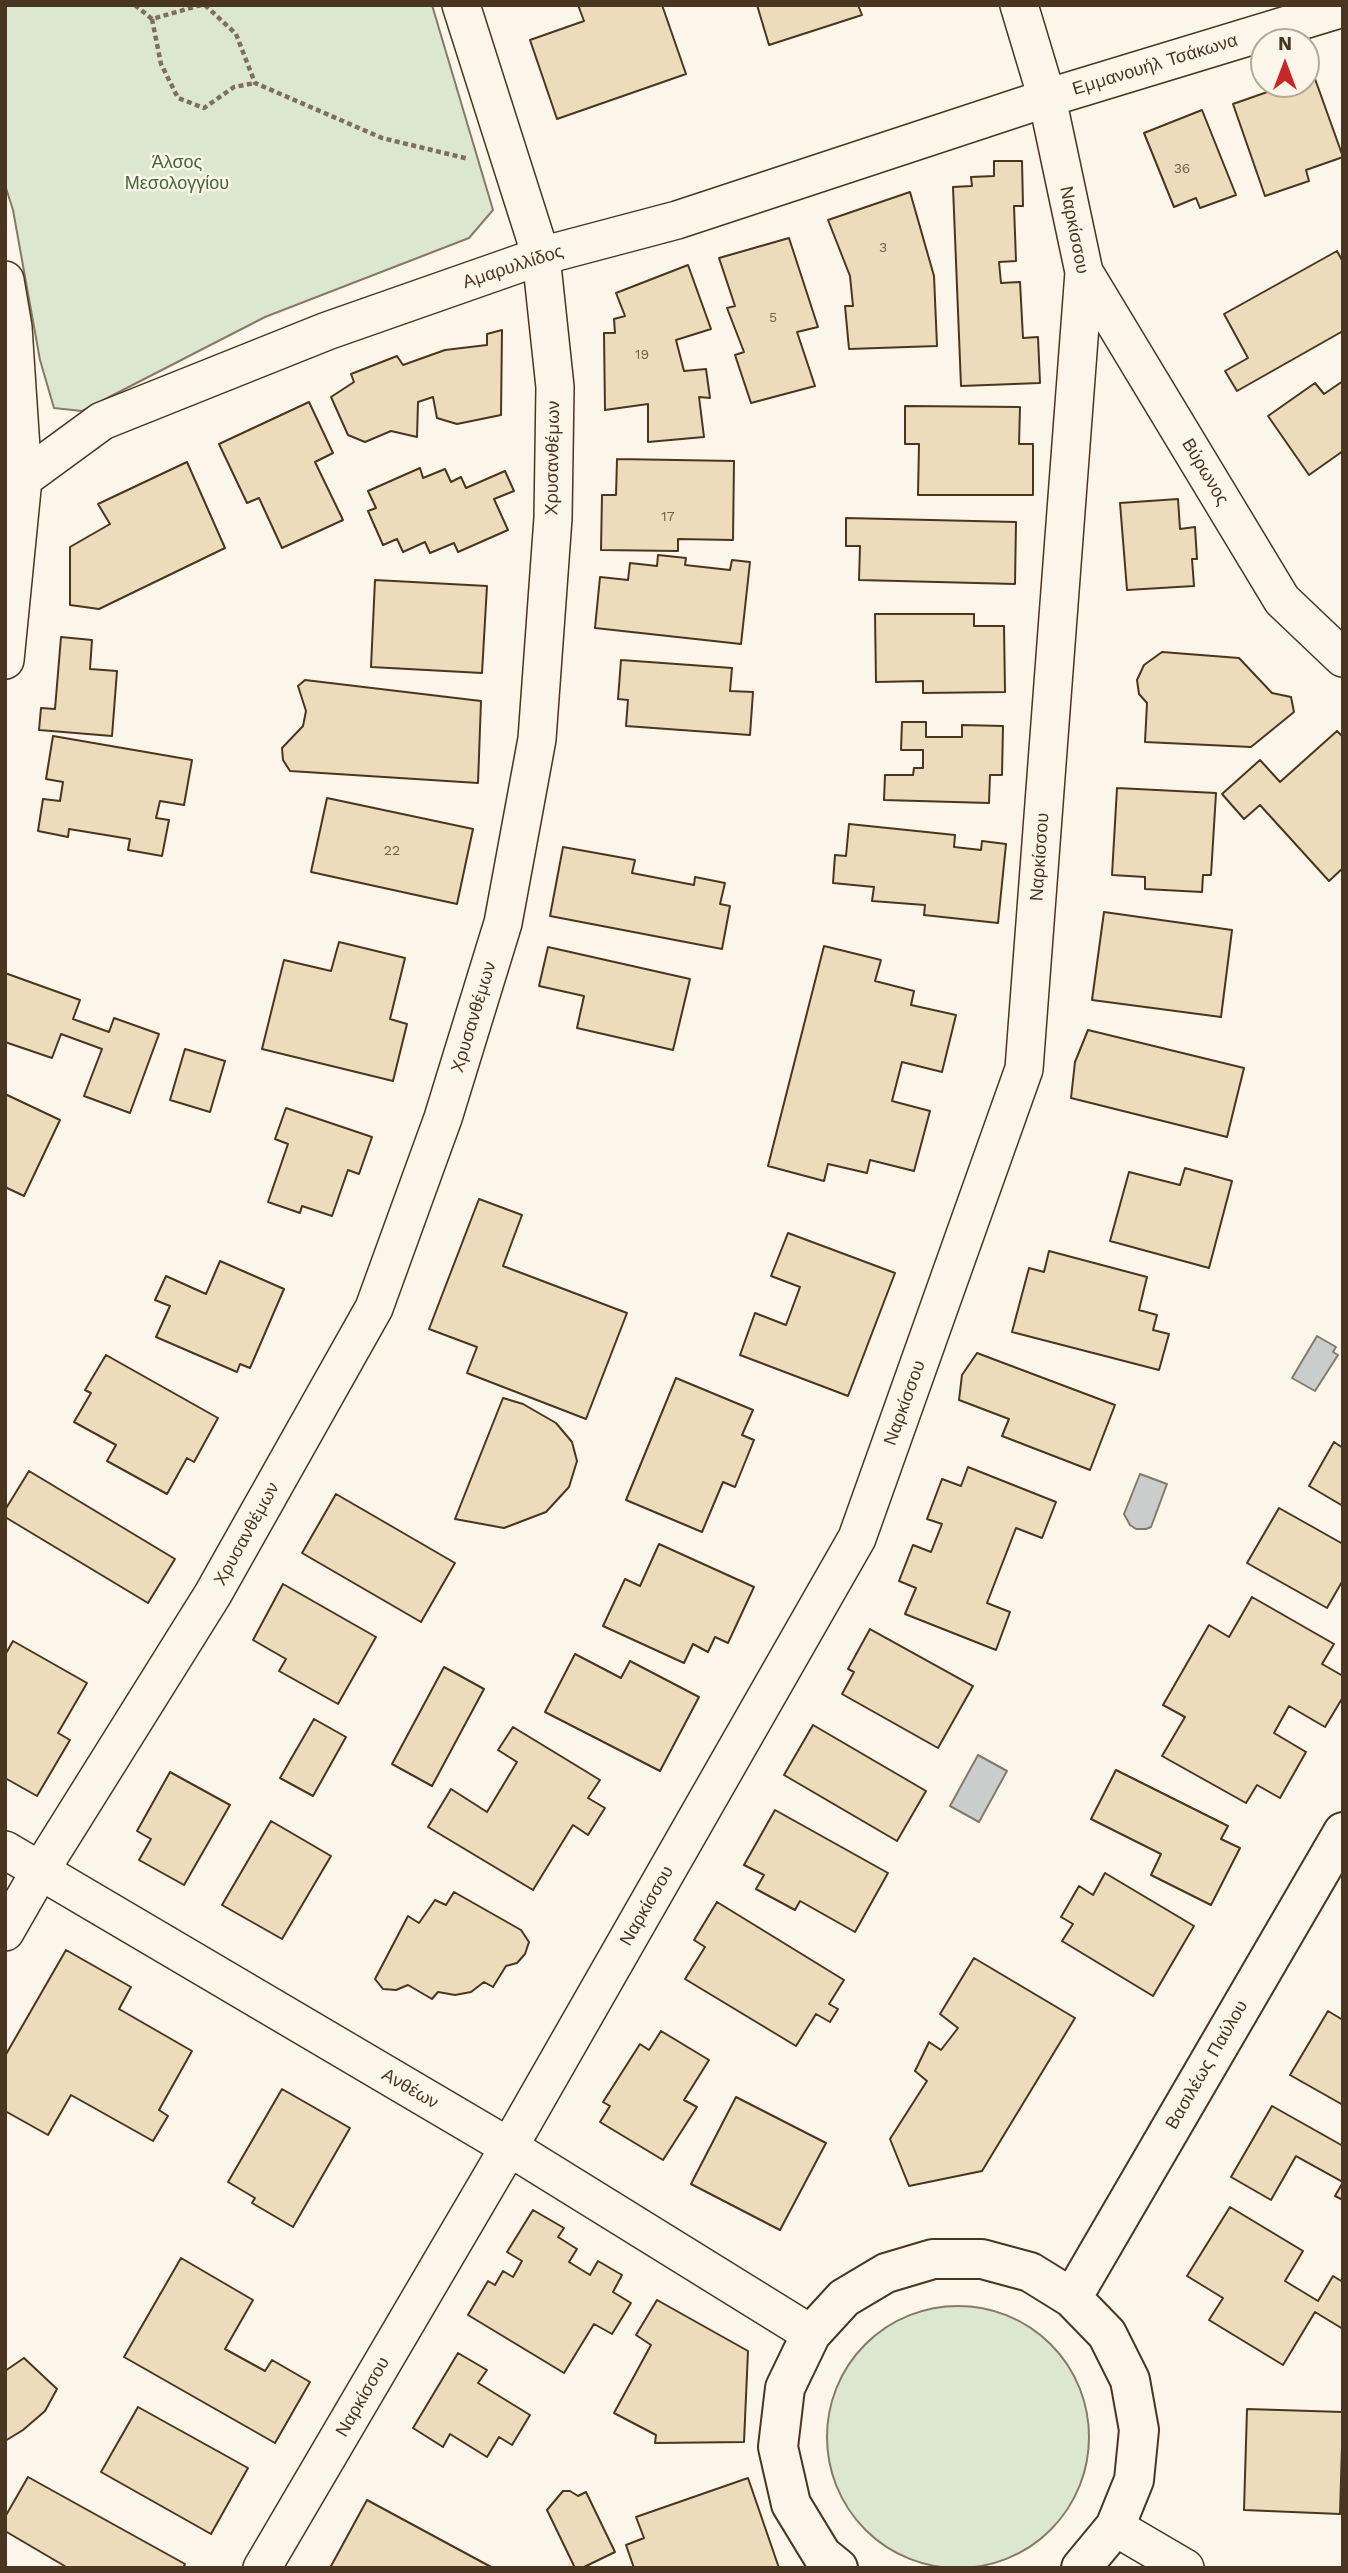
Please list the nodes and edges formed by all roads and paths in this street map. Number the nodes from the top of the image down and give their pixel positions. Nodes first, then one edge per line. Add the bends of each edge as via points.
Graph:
1 (135, 5) edge
2 (203, 5) edge
3 (461, 5) edge
4 (1019, 5) edge
5 (1343, 8) edge
6 (152, 19) junction
7 (256, 83) junction
8 (1047, 97) junction
9 (514, 170) junction
10 (541, 256) junction
11 (1084, 272) junction
12 (5, 280) edge
13 (14, 486) edge
14 (1343, 658) edge
15 (5, 660) edge
16 (1343, 1832) edge
17 (5, 1850) edge
18 (40, 1871) junction
19 (5, 1932) edge
20 (509, 2147) junction
21 (1072, 2298) junction
22 (811, 2334) junction
23 (1115, 2527) junction
24 (262, 2568) edge
25 (838, 2568) edge
26 (1081, 2568) edge
27 (1185, 2568) edge

1 - 6 path
2 - 6 path
2 - 7 path via 236,34
3 - 9 street, Χρυσανθέμων
4 - 8 street, Ναρκίσσου
5 - 8 street, Εμμανουήλ Τσάκωνα
6 - 7 path via 161,64 178,98 204,108 234,87
7 - 9 path via 382,138
8 - 10 street, Αμαρυλλίδος via 677,220
8 - 11 street, Ναρκίσσου
9 - 10 street, Χρυσανθέμων
10 - 13 street, Αμαρυλλίδος via 327,331 102,421
10 - 18 street, Χρυσανθέμων via 555,387 553,518 537,739 503,923 443,1118 374,1308 213,1594
11 - 14 street, Βύρωνος via 1282,600
11 - 20 street, Ναρκίσσου via 1024,1069 858,1538
12 - 13 street via 13,327
13 - 15 street
16 - 21 street, Βασιλέως Παύλου
17 - 18 street, Ανθέων
18 - 19 street, Χρυσανθέμων
18 - 20 street, Ανθέων
20 - 22 street, Ανθέων
20 - 24 street, Ναρκίσσου
21 - 22 street via 1030,2272 982,2259 933,2259 886,2273 844,2298
21 - 23 street via 1107,2334 1130,2380 1139,2430 1134,2480
22 - 25 street via 785,2388 778,2447 791,2504 822,2555
23 - 26 street
23 - 27 street

